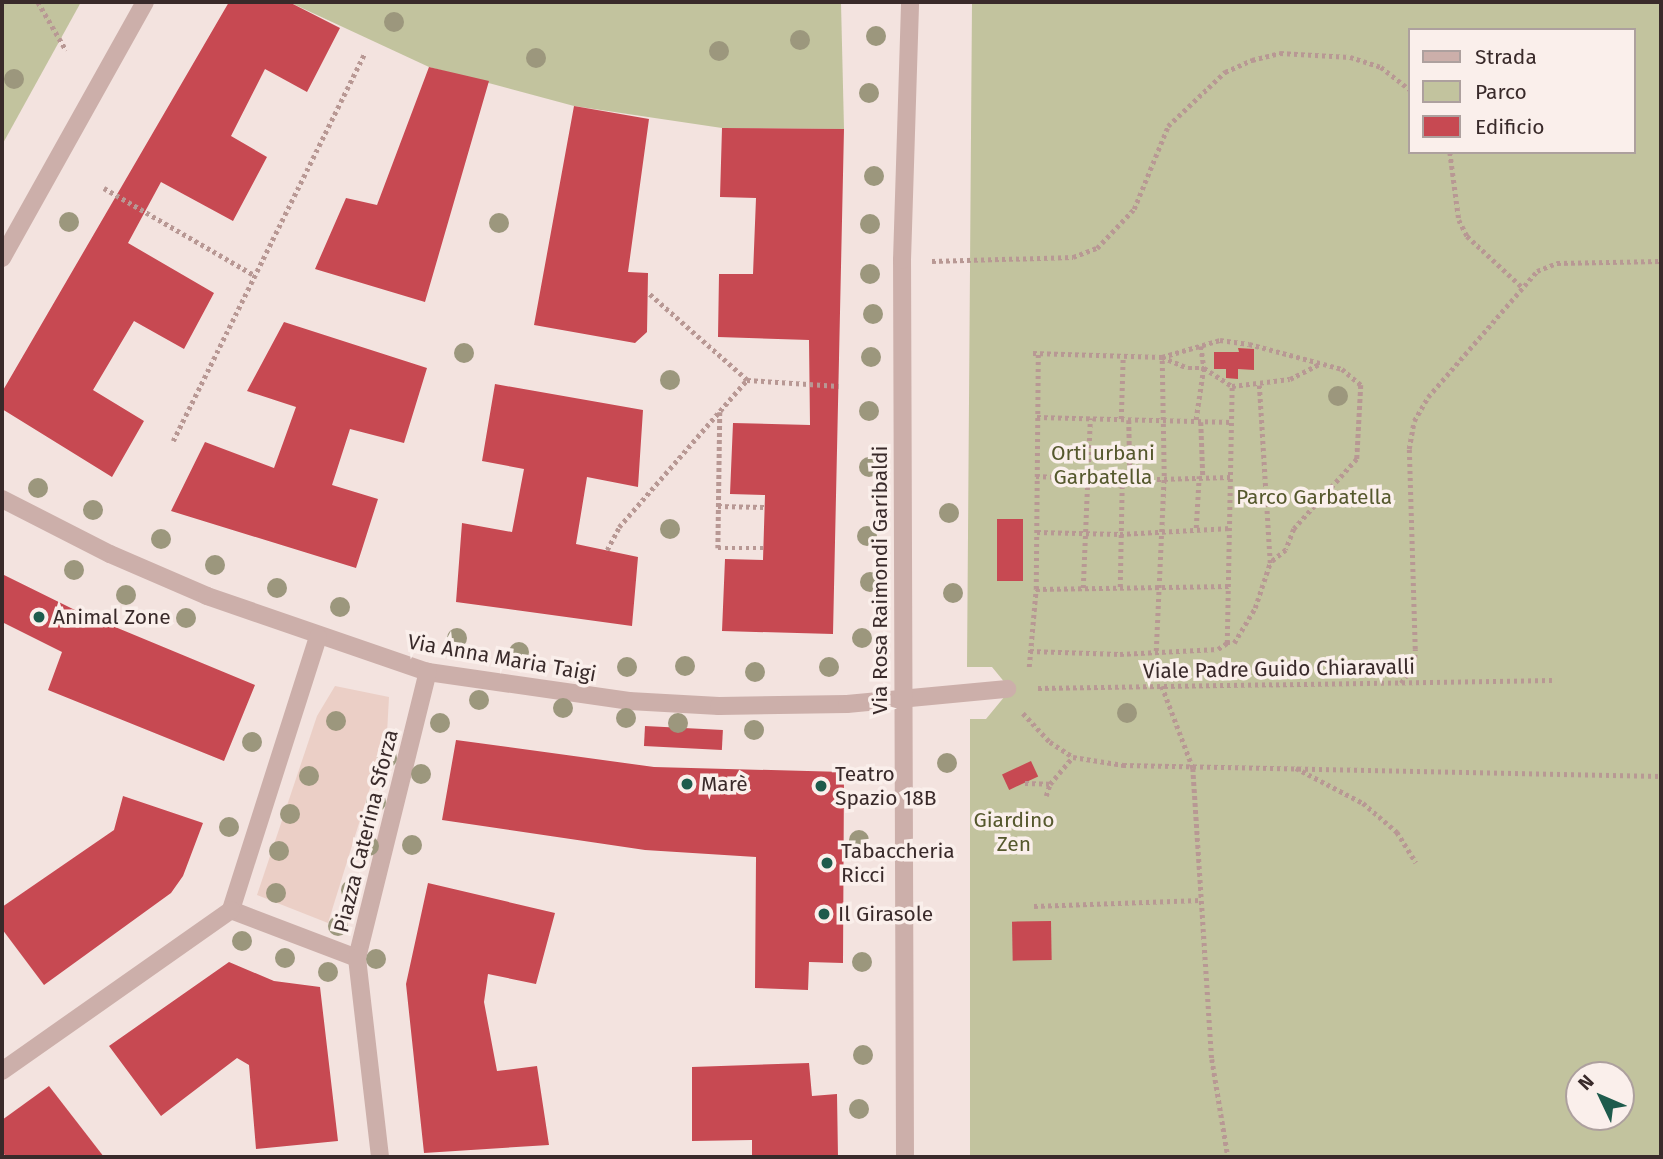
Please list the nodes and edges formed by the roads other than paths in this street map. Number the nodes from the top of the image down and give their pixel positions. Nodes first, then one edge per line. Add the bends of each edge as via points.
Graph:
1 (145, 2) edge
2 (910, 2) edge
3 (2, 258) edge
4 (2, 499) edge
5 (318, 638) junction
6 (428, 673) junction
7 (1007, 689) road end
8 (903, 700) junction
9 (230, 910) junction
10 (357, 958) junction
11 (2, 1071) edge
12 (380, 1157) edge
13 (905, 1157) edge

1 - 3 street
2 - 8 street, Via Rosa Raimondi Garibaldi via 902,260
4 - 5 street, Via Anna Maria Taigi via 110,554
5 - 6 street, Via Anna Maria Taigi
5 - 9 street
6 - 8 street, Via Anna Maria Taigi via 681,705
6 - 10 street, Piazza Caterina Sforza
7 - 8 street, Via Anna Maria Taigi
8 - 13 street, Via Rosa Raimondi Garibaldi
9 - 10 street, Piazza Caterina Sforza
9 - 11 street
10 - 12 street

